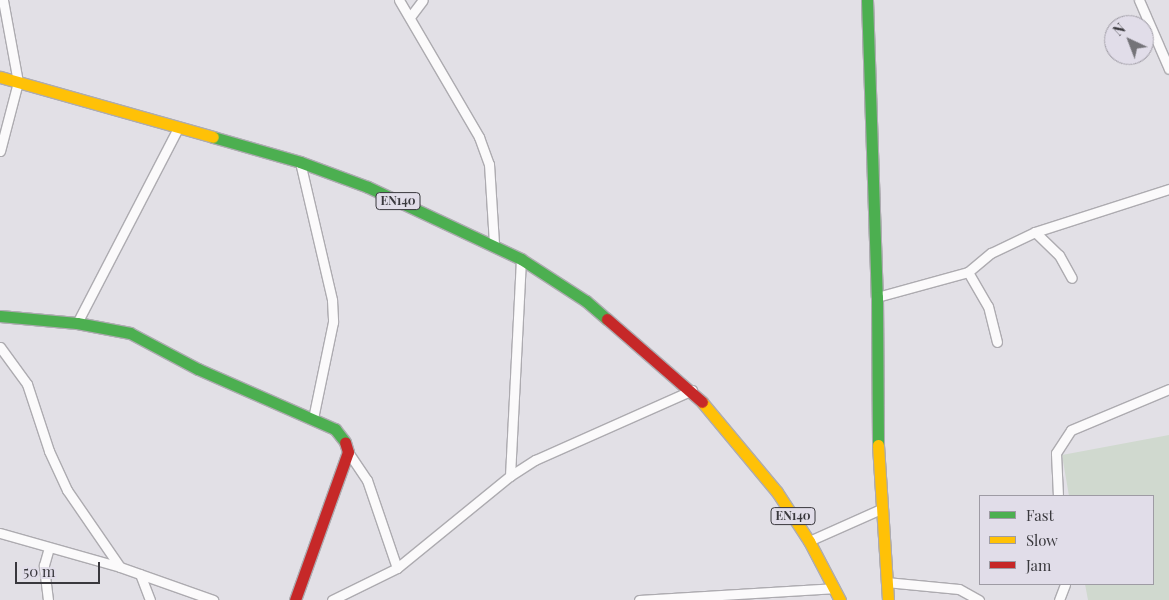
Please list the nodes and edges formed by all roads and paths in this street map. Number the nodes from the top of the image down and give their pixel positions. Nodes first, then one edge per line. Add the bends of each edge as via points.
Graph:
1 (3, 0) edge
2 (399, 0) edge
3 (423, 0) edge
4 (867, 0) edge
5 (1140, 0) edge
6 (2, 16) edge
7 (410, 17) junction
8 (1169, 69) edge
9 (0, 77) edge
10 (18, 82) junction
11 (178, 128) junction
12 (0, 151) edge
13 (300, 162) junction
14 (1169, 189) edge
15 (1035, 232) junction
16 (494, 244) junction
17 (521, 259) junction
18 (968, 272) junction
19 (1072, 278) dead end
20 (877, 297) junction
21 (0, 316) edge
22 (77, 323) junction
23 (997, 342) dead end
24 (0, 347) edge
25 (1169, 389) edge
26 (692, 390) junction
27 (313, 419) junction
28 (348, 452) junction
29 (510, 476) junction
30 (1058, 495) edge
31 (881, 509) junction
32 (0, 533) edge
33 (808, 541) junction
34 (49, 548) junction
35 (120, 567) junction
36 (397, 568) junction
37 (140, 574) junction
38 (886, 582) junction
39 (1065, 585) edge
40 (833, 588) junction
41 (48, 600) edge
42 (150, 600) edge
43 (213, 600) edge
44 (296, 600) edge
45 (332, 600) edge
46 (639, 600) edge
47 (840, 600) edge
48 (888, 600) edge
49 (979, 600) edge
50 (1059, 600) edge

1 - 6 street
2 - 7 street
3 - 7 street
4 - 20 street
5 - 8 street
6 - 10 street
7 - 16 street via 479,137 489,164
9 - 10 street, EN140
10 - 11 street, EN140
10 - 12 street
11 - 13 street, EN140
11 - 22 street
13 - 16 street, EN140 via 368,187
13 - 27 street via 332,300 333,322
14 - 15 street
15 - 18 street via 991,253
15 - 19 street via 1059,255
16 - 17 street, EN140
17 - 26 street, EN140 via 586,302
17 - 29 street
18 - 20 street
18 - 23 street via 988,306
20 - 31 street
21 - 22 street
22 - 27 street via 130,333 198,369
24 - 35 street via 27,384 66,490
25 - 30 street via 1071,430 1056,453
26 - 29 street via 566,444
26 - 33 street, EN140 via 777,492
27 - 28 street via 343,437
28 - 36 street via 367,480
28 - 44 street
29 - 36 street
31 - 33 street
31 - 38 street
32 - 34 street
33 - 40 street, EN140
34 - 35 street
34 - 41 street via 44,566
35 - 37 street
36 - 45 street
37 - 42 street
37 - 43 street
38 - 48 street
38 - 49 street via 959,589
39 - 50 street
40 - 46 street
40 - 47 street, EN140

